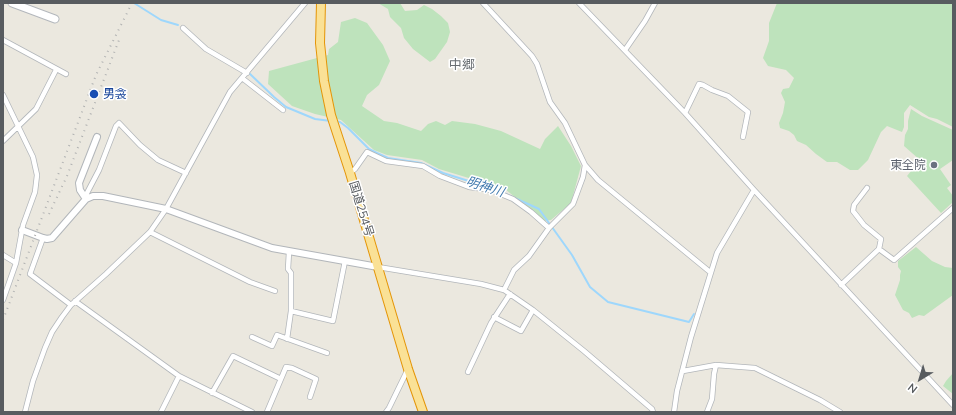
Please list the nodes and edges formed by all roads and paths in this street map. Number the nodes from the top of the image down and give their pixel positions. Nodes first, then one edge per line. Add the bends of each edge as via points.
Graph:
1 (12, 3) edge
2 (305, 3) edge
3 (321, 3) edge
4 (483, 3) edge
5 (579, 3) edge
6 (655, 3) edge
7 (585, 5) edge
8 (55, 19) dead end
9 (184, 28) dead end
10 (3, 40) edge
11 (625, 50) junction
12 (56, 70) junction
13 (247, 73) junction
14 (66, 74) dead end
15 (242, 78) junction
16 (3, 95) edge
17 (283, 110) dead end
18 (685, 113) junction
19 (19, 126) junction
20 (97, 137) dead end
21 (743, 137) dead end
22 (3, 141) edge
23 (585, 165) junction
24 (350, 173) junction
25 (186, 174) junction
26 (867, 188) dead end
27 (754, 190) junction
28 (86, 199) junction
29 (953, 208) edge
30 (166, 209) junction
31 (552, 226) junction
32 (22, 230) junction
33 (150, 232) junction
34 (43, 238) junction
35 (878, 249) junction
36 (289, 252) junction
37 (3, 255) edge
38 (345, 261) junction
39 (16, 263) junction
40 (378, 267) junction
41 (710, 272) junction
42 (841, 284) junction
43 (504, 290) junction
44 (275, 291) dead end
45 (510, 294) junction
46 (3, 300) edge
47 (75, 301) junction
48 (71, 305) junction
49 (533, 310) junction
50 (291, 311) junction
51 (494, 318) junction
52 (252, 337) dead end
53 (287, 339) junction
54 (327, 354) dead end
55 (716, 365) junction
56 (408, 369) junction
57 (683, 371) junction
58 (468, 372) dead end
59 (179, 376) junction
60 (281, 379) junction
61 (212, 393) junction
62 (310, 397) dead end
63 (953, 405) edge
64 (25, 412) edge
65 (161, 412) edge
66 (252, 412) edge
67 (267, 412) edge
68 (386, 412) edge
69 (423, 412) edge
70 (653, 412) edge
71 (674, 412) edge
72 (707, 412) edge
73 (840, 412) edge

1 - 8 main road
2 - 13 street
3 - 24 highway, 国道254号 via 320,43 327,98
4 - 23 street via 532,56 550,102 565,124
5 - 7 street
6 - 11 street
7 - 11 street
9 - 13 street via 206,49
10 - 12 street
11 - 18 street
12 - 14 street
12 - 19 street via 36,109
13 - 15 street
15 - 17 street
15 - 25 street via 230,92
16 - 19 street
18 - 21 street via 699,84 703,84 728,96 748,112
18 - 27 street
19 - 22 street
19 - 32 street via 33,157 37,175 35,192
20 - 28 street via 79,183
23 - 31 street via 573,204
23 - 41 street via 598,180
24 - 31 street via 367,152 386,160 423,166 440,176 469,187 491,190 513,199
24 - 40 highway, 国道254号
25 - 28 street via 158,160 119,123
25 - 30 street
26 - 35 street via 854,205 854,211 856,217 882,239
27 - 41 street via 717,253
27 - 42 street
28 - 30 street via 103,196
28 - 34 street via 54,236
29 - 35 street via 894,260
30 - 33 street
30 - 36 street
31 - 43 street via 530,256 514,270
32 - 34 street
32 - 39 street
33 - 44 street via 250,282
33 - 47 street
34 - 48 street via 30,274
35 - 42 street
36 - 38 street
36 - 50 street
37 - 39 street
38 - 40 street
38 - 50 street via 333,321
39 - 46 street
40 - 43 street
40 - 56 highway, 国道254号
41 - 57 street
42 - 63 street
43 - 45 street
45 - 49 street
45 - 51 street
47 - 48 street
47 - 59 street
48 - 64 street via 52,332 45,348
49 - 51 street via 521,332
49 - 70 street
50 - 53 street
51 - 58 street
52 - 53 street via 272,346 277,335
53 - 54 street
55 - 57 street
55 - 72 street via 712,398
55 - 73 street via 755,368
56 - 68 street
56 - 69 highway, 国道254号
57 - 71 street
59 - 61 street
59 - 65 street
60 - 61 street via 232,356
60 - 62 street via 286,367 316,379
60 - 67 street
61 - 66 street

